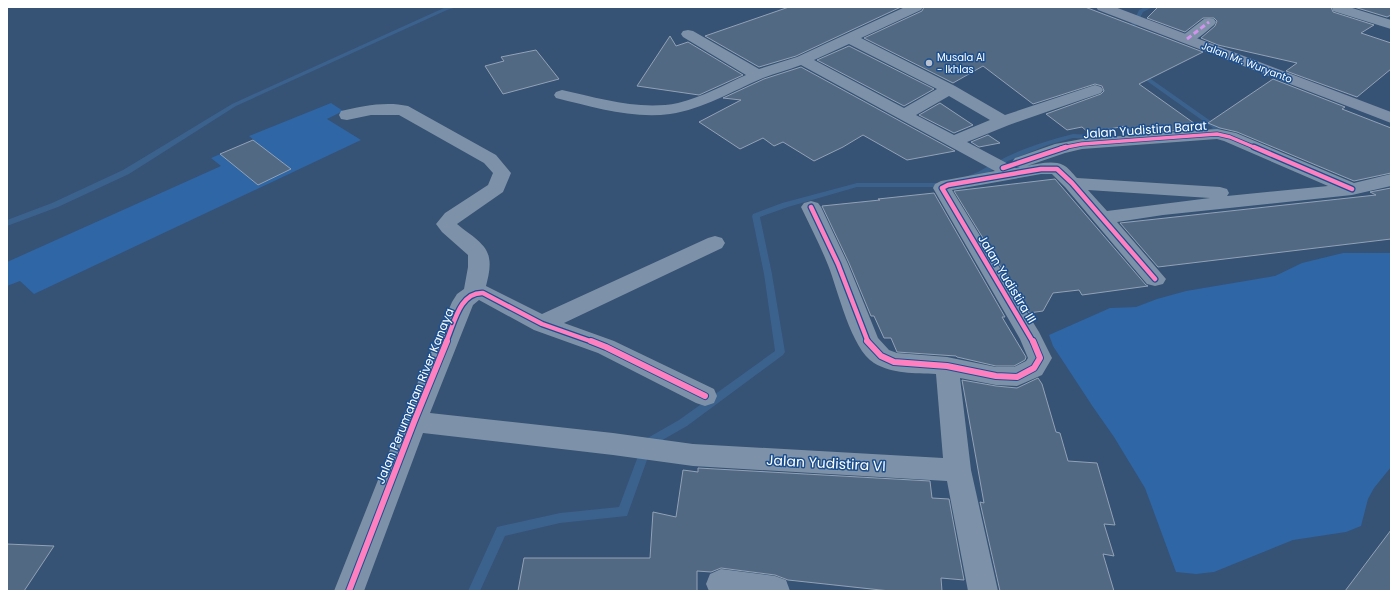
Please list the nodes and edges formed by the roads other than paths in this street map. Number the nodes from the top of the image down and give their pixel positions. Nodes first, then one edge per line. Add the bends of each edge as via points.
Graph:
1 (916, 7) edge
2 (1103, 7) edge
3 (1338, 8) edge
4 (1209, 22) dead end
5 (1391, 25) edge
6 (688, 34) dead end
7 (849, 38) junction
8 (1187, 39) junction
9 (802, 60) junction
10 (758, 75) junction
11 (949, 89) junction
12 (1095, 90) dead end
13 (562, 95) dead end
14 (347, 115) dead end
15 (904, 115) junction
16 (1391, 118) edge
17 (1004, 121) junction
18 (953, 141) junction
19 (1002, 167) junction
20 (1391, 180) edge
21 (1072, 182) junction
22 (1352, 189) junction
23 (1278, 196) junction
24 (811, 207) dead end
25 (1102, 218) junction
26 (715, 243) dead end
27 (1155, 279) dead end
28 (474, 292) junction
29 (542, 324) junction
30 (947, 366) junction
31 (705, 396) dead end
32 (414, 422) junction
33 (958, 470) junction
34 (721, 584) dead end
35 (349, 591) edge
36 (775, 591) edge
37 (982, 591) edge

1 - 7 street
2 - 8 main road, Jalan Mr. Wuryanto
3 - 5 street
4 - 8 street
6 - 10 street
7 - 9 street
7 - 11 street
8 - 16 main road, Jalan Mr. Wuryanto
9 - 10 street
9 - 15 street
10 - 13 street via 687,105 671,109 629,109
11 - 15 street
11 - 17 street
12 - 17 street
14 - 28 street via 371,110 402,110 490,159 502,173 496,188 452,217 446,224 479,256
15 - 18 street
17 - 18 street
18 - 19 street
19 - 21 street via 1050,168 1062,172
19 - 22 street, Jalan Yudistira Barat via 1082,144 1217,134 1230,137
19 - 30 street, Jalan Yudistira III via 948,185 942,190 1031,338 1040,358 1034,368 1017,377 996,376
20 - 22 street
21 - 23 street
21 - 25 street
22 - 23 street
23 - 25 street
24 - 30 street via 838,264 868,343 881,356 894,362
25 - 27 street
26 - 29 street
28 - 29 street via 483,293
28 - 32 street, Jalan Perumahan River Kanaya via 463,302
29 - 31 street via 606,347
30 - 33 street
32 - 33 street, Jalan Yudistira VI via 693,455
32 - 35 street, Jalan Perumahan River Kanaya
33 - 37 street
34 - 36 street

